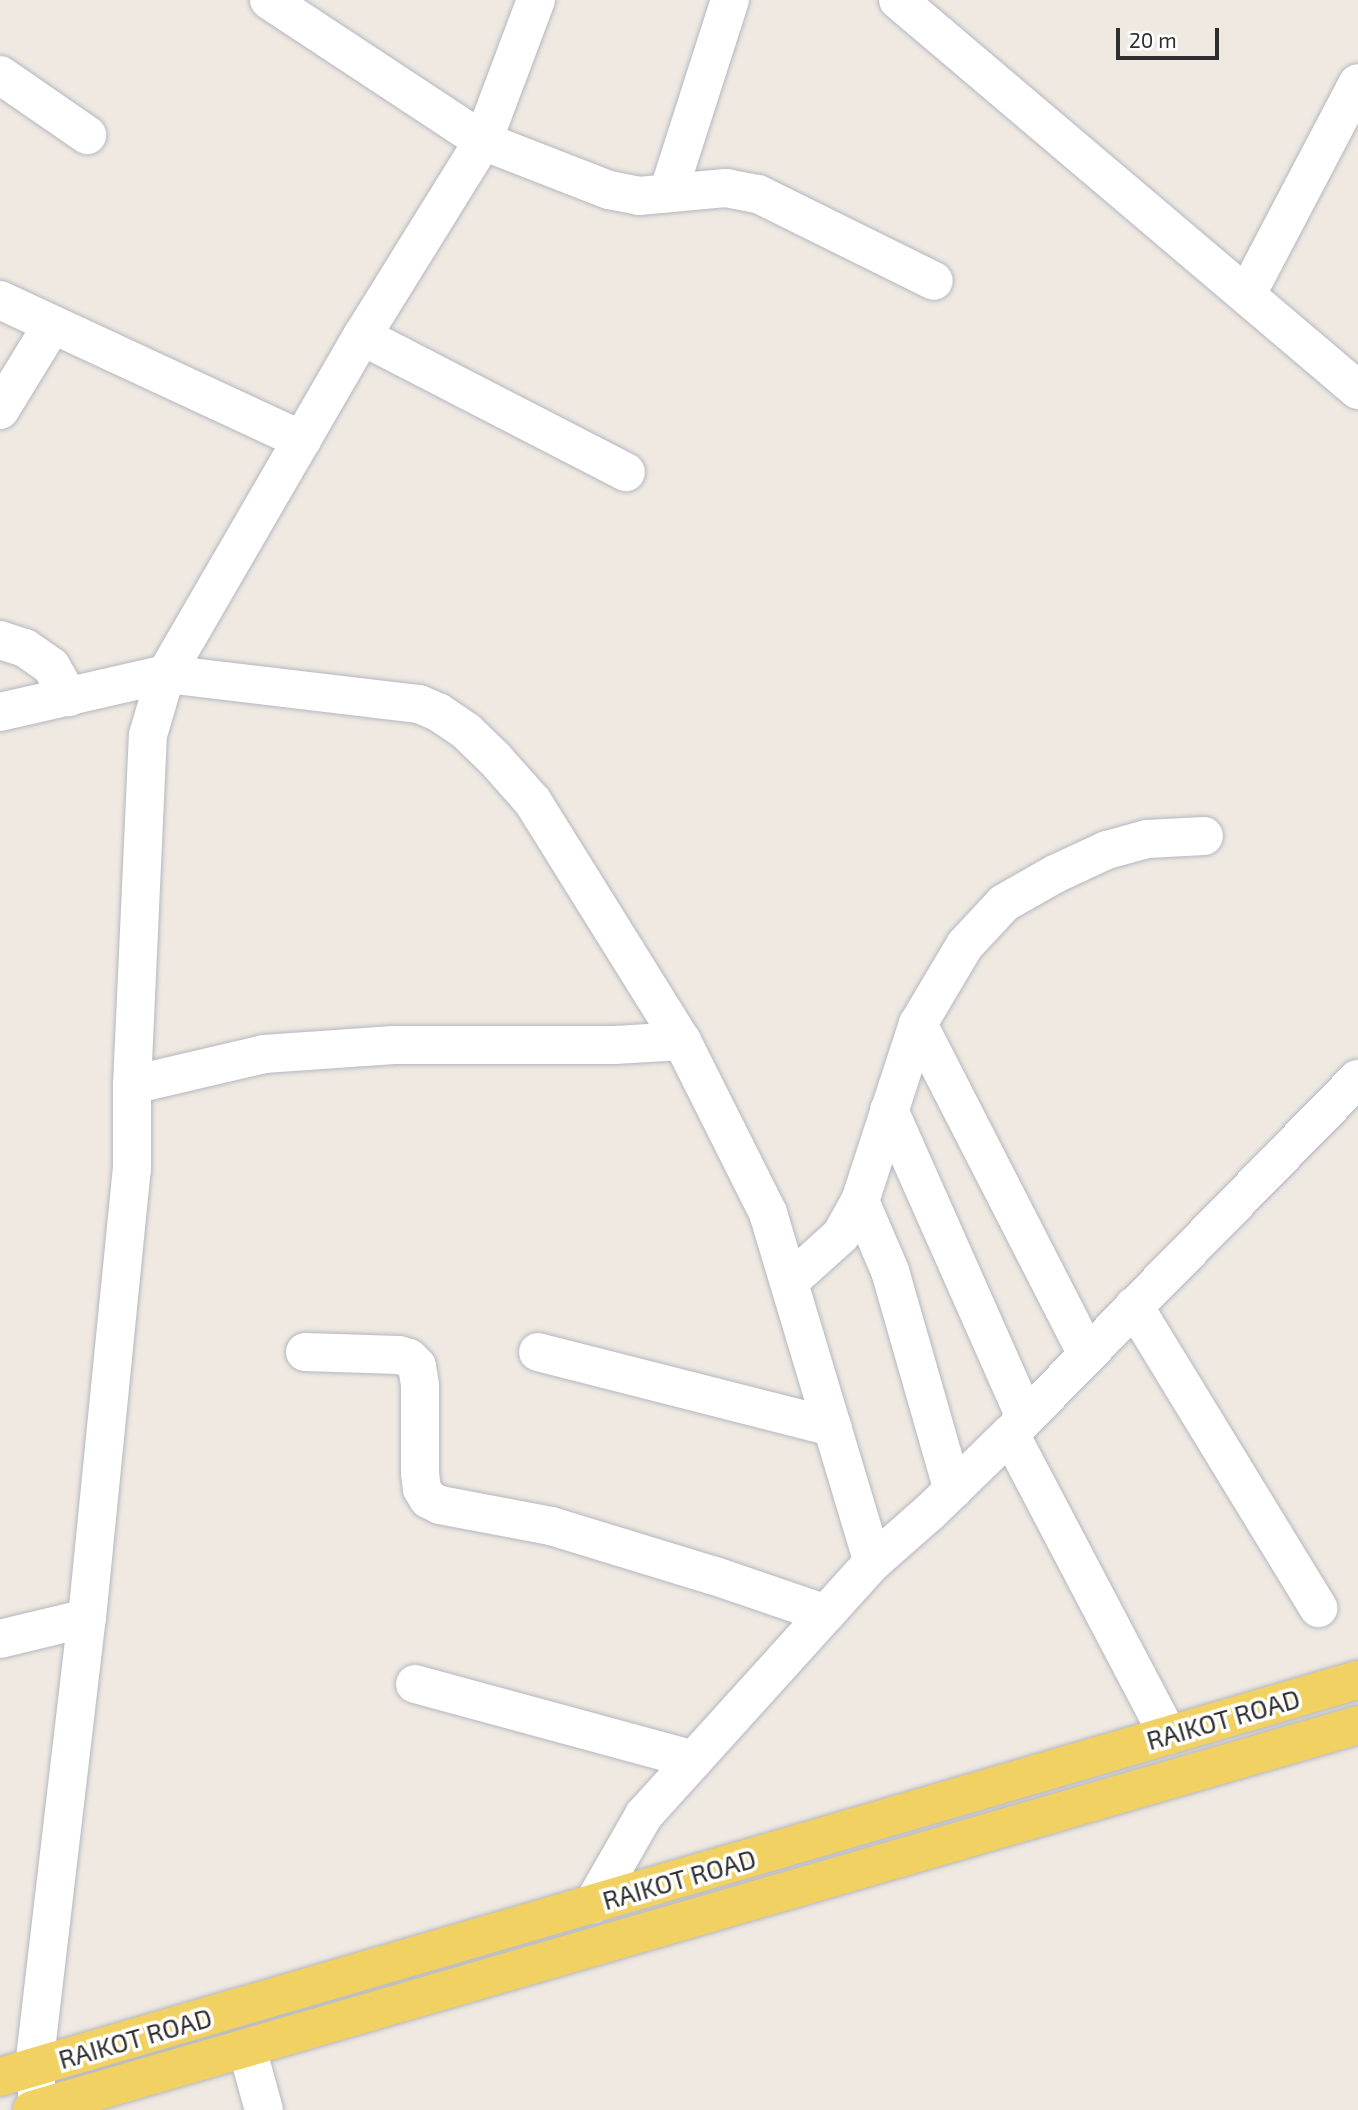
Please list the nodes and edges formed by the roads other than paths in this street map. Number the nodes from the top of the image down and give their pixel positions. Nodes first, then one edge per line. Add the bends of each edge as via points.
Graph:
1 (269, 0) edge
2 (536, 0) edge
3 (730, 0) edge
4 (898, 0) edge
5 (0, 75) edge
6 (1358, 83) edge
7 (87, 135) dead end
8 (483, 141) junction
9 (668, 192) junction
10 (934, 281) dead end
11 (1247, 294) junction
12 (0, 300) edge
13 (52, 325) junction
14 (362, 336) junction
15 (1358, 390) edge
16 (0, 410) edge
17 (302, 440) junction
18 (626, 472) dead end
19 (0, 640) edge
20 (166, 674) junction
21 (69, 697) junction
22 (0, 712) edge
23 (1204, 836) dead end
24 (918, 1024) junction
25 (682, 1041) junction
26 (1358, 1079) edge
27 (132, 1085) junction
28 (889, 1110) junction
29 (860, 1201) junction
30 (789, 1282) junction
31 (1134, 1306) junction
32 (304, 1352) dead end
33 (538, 1352) dead end
34 (1086, 1353) junction
35 (1017, 1426) junction
36 (833, 1427) junction
37 (953, 1490) junction
38 (873, 1562) junction
39 (1318, 1608) dead end
40 (826, 1614) junction
41 (87, 1618) junction
42 (0, 1639) edge
43 (1358, 1680) edge
44 (415, 1684) dead end
45 (1357, 1730) edge
46 (1168, 1735) junction
47 (694, 1760) junction
48 (593, 1904) junction
49 (247, 2048) junction
50 (30, 2069) edge
51 (51, 2107) edge
52 (264, 2110) edge

1 - 8 street
2 - 8 street
3 - 9 street
4 - 11 street
5 - 7 street
6 - 11 street
8 - 9 street via 609,190 639,196
8 - 14 street
9 - 10 street via 726,188 758,194
11 - 15 street
12 - 13 street
13 - 16 street
13 - 17 street
14 - 17 street
14 - 18 street
17 - 20 street
19 - 21 street via 25,648 51,666
20 - 21 street
20 - 25 street via 419,704 466,731 533,802
20 - 27 street via 148,735
21 - 22 street
23 - 24 street via 1147,839 1107,850 1004,903 965,945
24 - 28 street
24 - 34 street
25 - 27 street via 394,1045 264,1054
25 - 30 street via 768,1213
26 - 31 street
27 - 41 street via 132,1170
28 - 29 street
28 - 35 street
29 - 30 street via 841,1235
29 - 37 street via 890,1271
30 - 36 street
31 - 34 street
31 - 39 street
32 - 40 street via 399,1355 417,1366 420,1473 428,1499 551,1526
33 - 36 street
34 - 35 street
35 - 37 street
35 - 46 street
36 - 38 street
37 - 38 street
38 - 40 street
40 - 47 street
41 - 42 street
41 - 50 street
43 - 46 main road, RAIKOT ROAD
44 - 47 street
45 - 49 main road, RAIKOT ROAD
46 - 48 main road, RAIKOT ROAD
47 - 48 street via 644,1815
48 - 50 main road, RAIKOT ROAD
49 - 51 main road, RAIKOT ROAD
49 - 52 street
50 - 51 street

